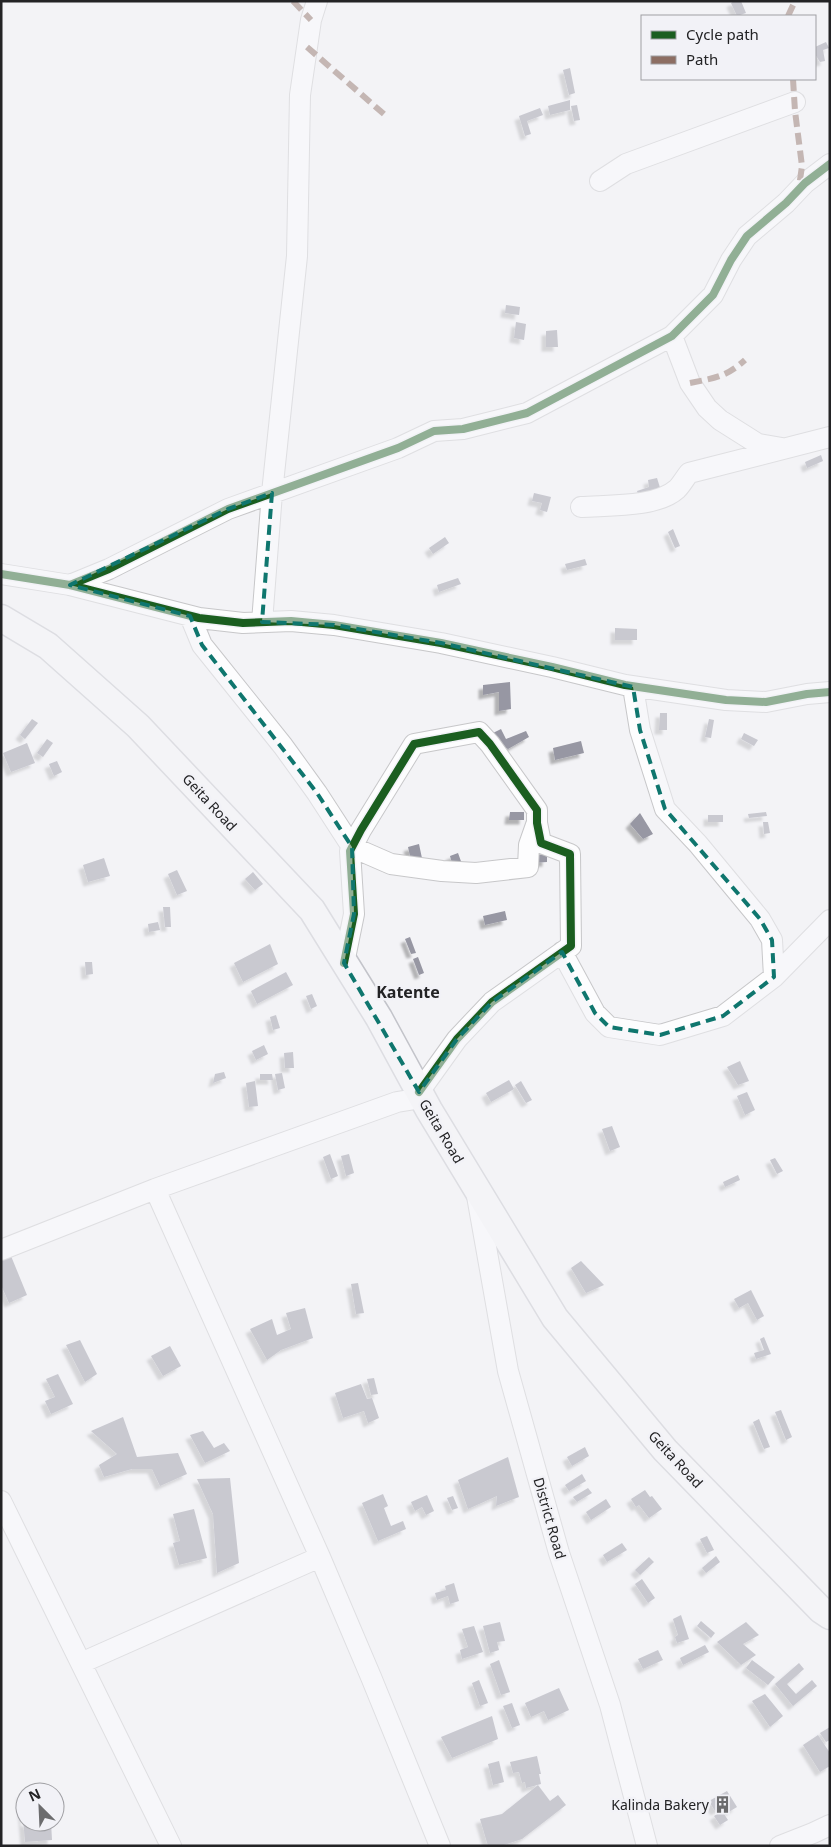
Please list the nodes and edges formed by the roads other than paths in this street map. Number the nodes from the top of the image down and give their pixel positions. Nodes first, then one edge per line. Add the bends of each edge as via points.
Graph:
1 (317, 1) edge
2 (794, 102) dead end
3 (830, 164) edge
4 (600, 181) dead end
5 (672, 336) junction
6 (830, 437) edge
7 (786, 449) junction
8 (272, 493) junction
9 (581, 506) dead end
10 (1, 574) edge
11 (70, 585) junction
12 (190, 616) junction
13 (1, 618) edge
14 (262, 622) junction
15 (634, 686) junction
16 (830, 692) edge
17 (537, 823) junction
18 (352, 848) junction
19 (830, 920) edge
20 (562, 952) junction
21 (344, 963) junction
22 (774, 977) junction
23 (421, 1095) junction
24 (475, 1185) junction
25 (155, 1190) junction
26 (5, 1242) edge
27 (1, 1501) edge
28 (320, 1556) junction
29 (830, 1616) edge
30 (81, 1663) junction
31 (830, 1825) edge
32 (171, 1846) edge
33 (440, 1846) edge
34 (647, 1846) edge
35 (780, 1846) edge

1 - 8 street via 311,20 300,95 297,256
2 - 4 street via 626,164
3 - 5 street via 747,236 712,295
5 - 7 street via 690,383 720,420 758,444
5 - 8 street via 527,413 463,429 434,431 398,448
6 - 7 street
7 - 9 street via 689,473 677,489 662,498 630,504
8 - 11 street via 228,509
8 - 14 street
10 - 11 street
11 - 12 street
12 - 14 street via 242,623
12 - 18 street via 202,645 283,746
13 - 21 main road, Geita Road via 48,646 138,726 312,910
14 - 15 street via 291,621 441,642
15 - 16 street via 726,700 766,702
15 - 22 street via 640,730 665,809 760,919 772,940
17 - 18 street via 529,845 528,867 476,872 442,871 391,864
17 - 18 street via 537,810 478,732 414,744
17 - 20 street via 541,843 570,854 571,946
18 - 21 street via 354,914
19 - 22 street
20 - 22 street via 595,1013 609,1028 660,1035 723,1016
20 - 23 street via 492,1002 457,1039
21 - 23 main road, Geita Road via 379,1018
23 - 24 main road, Geita Road
23 - 25 street
24 - 29 main road, Geita Road via 555,1318 665,1450
24 - 34 street, District Road via 508,1370 559,1553 610,1705
25 - 26 street
25 - 28 street
27 - 30 street
28 - 30 street
28 - 33 street
30 - 32 street
31 - 35 street

